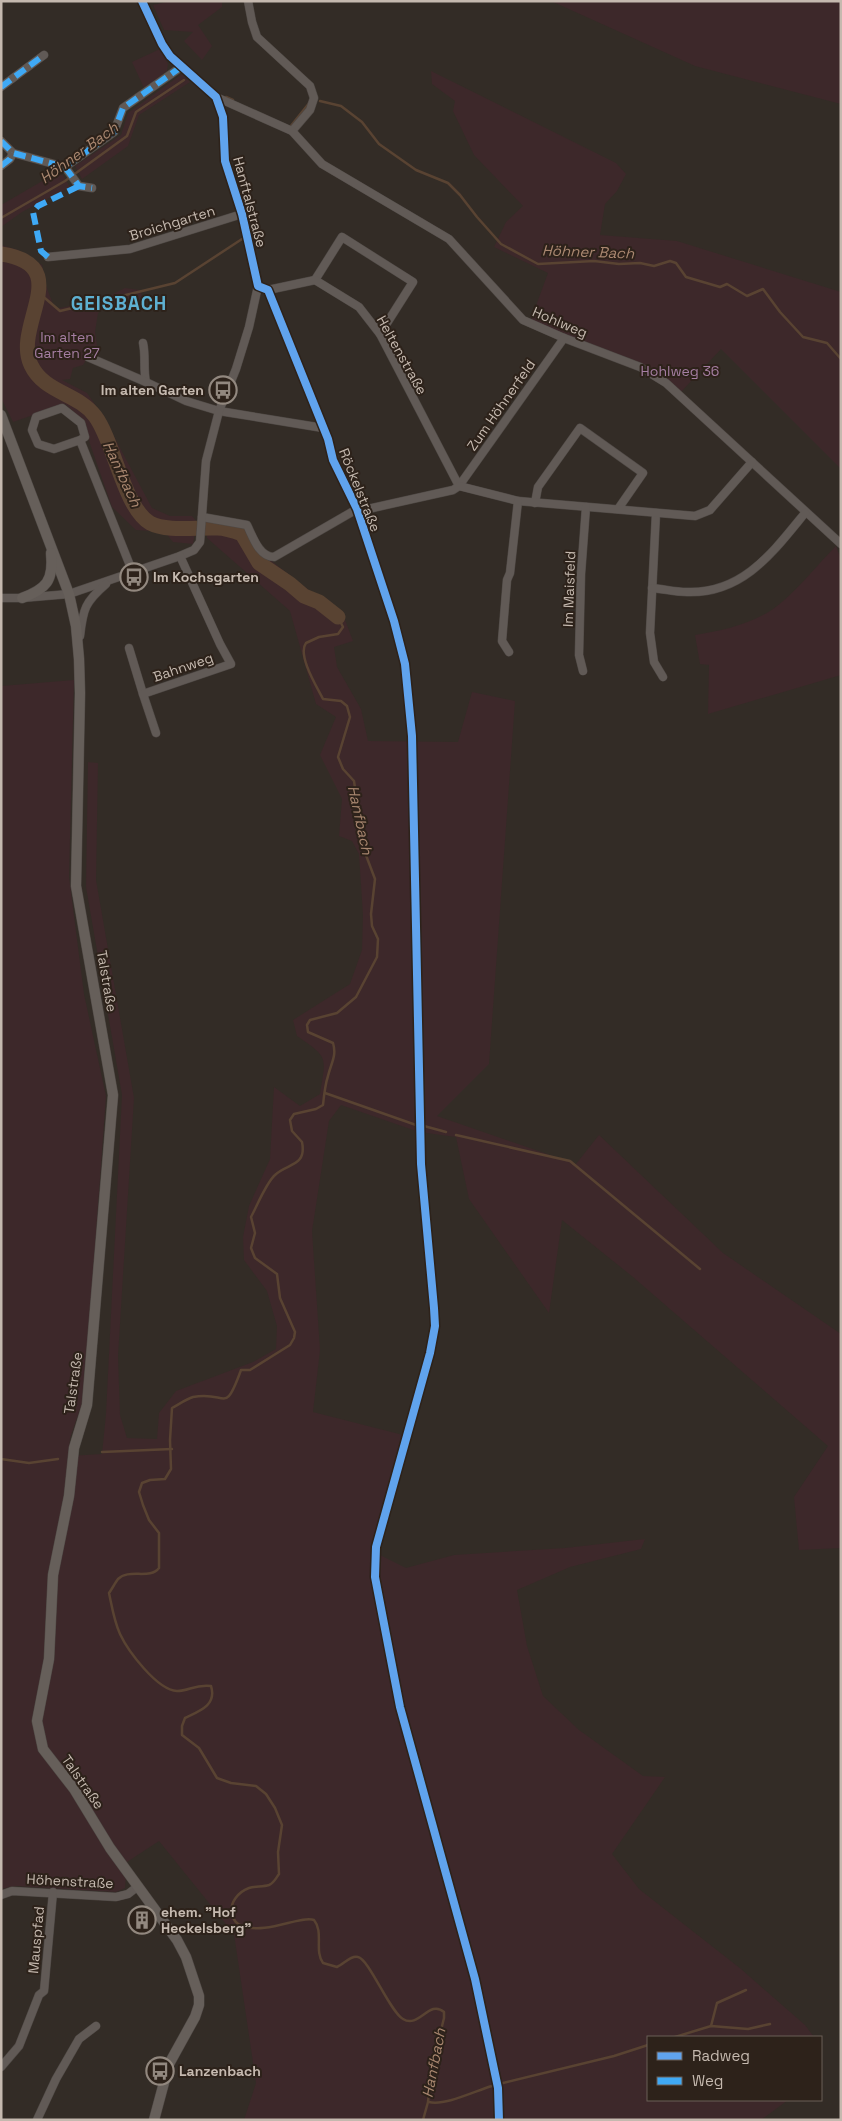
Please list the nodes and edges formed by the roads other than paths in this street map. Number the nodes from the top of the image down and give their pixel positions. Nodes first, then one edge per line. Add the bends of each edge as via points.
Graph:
1 (248, 1) edge
2 (143, 2) edge
3 (44, 55) dead end
4 (181, 67) junction
5 (1, 87) edge
6 (216, 97) junction
7 (292, 131) junction
8 (1, 141) edge
9 (14, 153) junction
10 (1, 166) edge
11 (67, 170) junction
12 (92, 188) dead end
13 (242, 214) junction
14 (48, 257) dead end
15 (315, 280) junction
16 (258, 286) junction
17 (268, 290) junction
18 (380, 334) junction
19 (564, 338) junction
20 (142, 343) dead end
21 (88, 357) dead end
22 (146, 382) junction
23 (219, 410) junction
24 (1, 415) edge
25 (323, 428) junction
26 (80, 440) junction
27 (752, 462) junction
28 (459, 486) junction
29 (518, 501) junction
30 (536, 502) junction
31 (586, 507) junction
32 (357, 509) junction
33 (618, 509) junction
34 (656, 513) junction
35 (806, 513) junction
36 (202, 520) junction
37 (49, 540) junction
38 (841, 544) edge
39 (180, 556) junction
40 (133, 573) junction
41 (109, 581) junction
42 (652, 588) junction
43 (69, 594) junction
44 (1, 598) edge
45 (22, 598) junction
46 (129, 648) dead end
47 (509, 652) dead end
48 (79, 658) junction
49 (583, 671) dead end
50 (663, 676) dead end
51 (143, 694) junction
52 (156, 733) dead end
53 (412, 736) dead end
54 (137, 1887) junction
55 (53, 1892) junction
56 (1, 1895) edge
57 (96, 2026) dead end
58 (1, 2067) edge
59 (37, 2120) edge
60 (154, 2120) edge

1 - 7 street via 257,37 310,86 314,98 310,110
2 - 4 street via 162,44
3 - 5 street
4 - 6 street
4 - 11 street via 123,108 114,132
6 - 7 street, Hohlweg
6 - 13 street, Hanftalstraße via 223,117 225,162
7 - 19 street, Hohlweg via 322,164 449,239 523,320
8 - 9 street
9 - 10 street
9 - 11 street
11 - 12 street via 79,186
13 - 14 street, Broichgarten via 130,249
13 - 16 street, Hanftalstraße
15 - 17 street
15 - 18 street, Heltenstraße via 360,307
15 - 18 street via 342,237 413,282
16 - 17 street
16 - 23 street, Hanftalstraße via 236,369
17 - 25 street, Röckelstraße
18 - 28 street, Heltenstraße
19 - 27 street, Hohlweg via 653,374 675,390
19 - 28 street, Zum Höhnerfeld
20 - 22 street
21 - 22 street
22 - 23 street via 186,401
23 - 25 street
23 - 36 street, Hanftalstraße via 206,461
24 - 37 main road
25 - 32 street, Röckelstraße via 333,460
26 - 26 street via 54,449 38,444 32,430 36,417 62,408 81,423 85,437
26 - 40 street
27 - 34 street via 703,514
27 - 35 street, Hohlweg
28 - 29 street
28 - 32 street via 453,490
29 - 30 street
29 - 47 street via 510,573 506,580 502,641
30 - 31 street
30 - 33 street via 538,486 580,428 642,473
31 - 33 street
31 - 49 street, Im Maisfeld via 579,655
32 - 36 street, Röckelstraße via 274,557 262,554 247,525
32 - 53 street, Röckelstraße via 405,664
33 - 34 street
34 - 42 street
35 - 38 street, Hohlweg
35 - 42 street via 764,562 734,583 713,590 687,592
36 - 39 street, Hanftalstraße via 200,542 194,550
37 - 43 main road, Talstraße
37 - 45 main road via 52,562 48,580 40,591
39 - 40 street, Hanftalstraße
39 - 51 street, Bahnweg via 231,664
40 - 41 street, Hanftalstraße
41 - 43 street, Hanftalstraße
41 - 48 street, Hanftalstraße via 85,607
42 - 50 street via 650,633 654,662
43 - 45 street, Hanftalstraße
43 - 48 main road, Talstraße
44 - 45 street, Hanftalstraße
46 - 51 street, Bahnweg
48 - 54 main road, Talstraße via 76,886 113,1095 87,1405 74,1448 69,1496 53,1574 49,1658 37,1721 43,1749 74,1790
51 - 52 street, Bahnweg
54 - 55 street, Höhenstraße via 116,1897
54 - 60 main road, Talstraße via 177,1940 199,1996 195,2018 169,2064
55 - 56 street, Höhenstraße via 12,1891
55 - 58 street, Mauspfad via 44,1991 39,1995 19,2046
57 - 59 street via 79,2039

